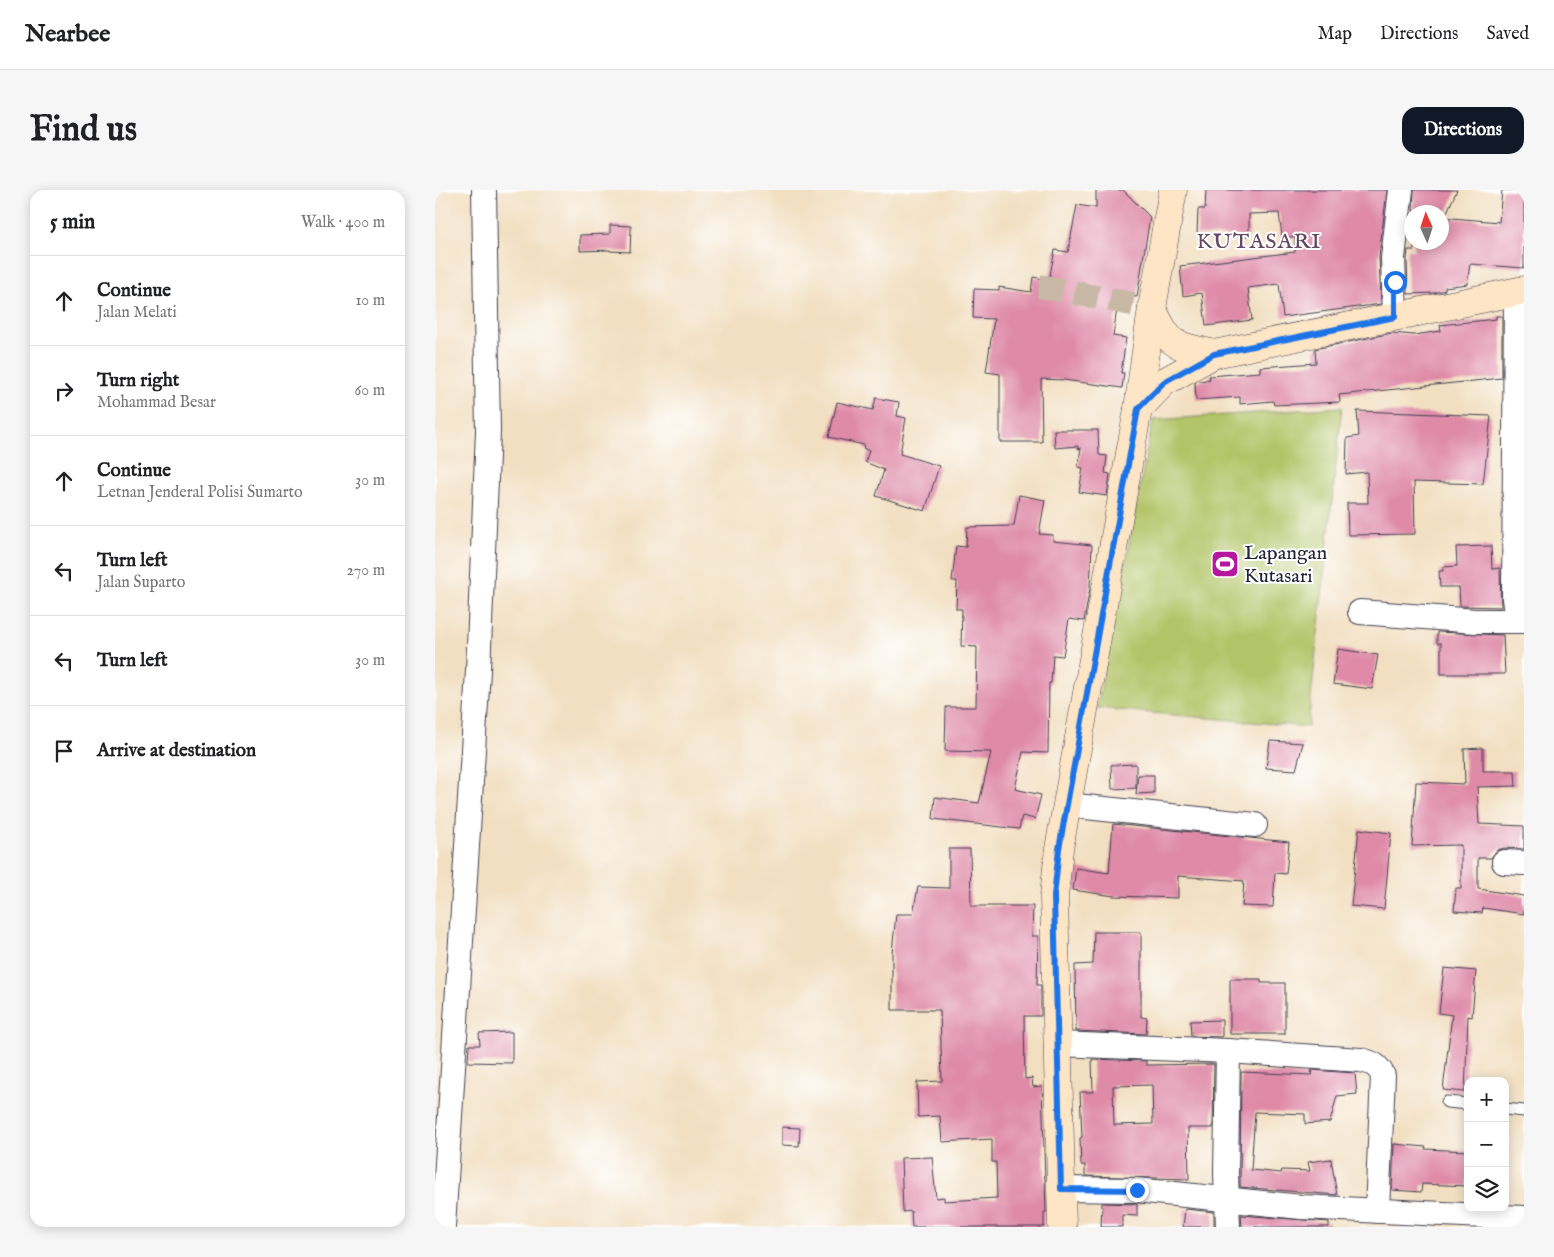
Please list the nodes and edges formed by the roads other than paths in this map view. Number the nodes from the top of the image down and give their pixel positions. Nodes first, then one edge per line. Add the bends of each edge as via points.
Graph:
1 (484, 190) edge
2 (1173, 190) edge
3 (1401, 190) edge
4 (1520, 290) edge
5 (1152, 308) junction
6 (1395, 317) junction
7 (1214, 354) junction
8 (1138, 409) junction
9 (1360, 612) dead end
10 (1520, 621) edge
11 (1067, 805) junction
12 (1255, 825) dead end
13 (1058, 1044) junction
14 (1227, 1051) junction
15 (1447, 1102) dead end
16 (1464, 1104) edge
17 (1509, 1109) edge
18 (1524, 1111) edge
19 (1061, 1189) junction
20 (1227, 1199) junction
21 (1377, 1211) junction
22 (1524, 1218) edge
23 (443, 1227) edge
24 (1061, 1227) edge
25 (1228, 1227) edge

1 - 23 street via 487,450 478,671
2 - 5 street
3 - 6 street via 1393,258
4 - 6 street
4 - 10 street via 1514,592
5 - 7 street via 1167,338 1185,347
5 - 8 street
6 - 7 street
7 - 8 street via 1164,382
8 - 11 street
9 - 10 street
11 - 12 street
11 - 13 street via 1054,896
13 - 14 street
13 - 19 street
14 - 20 street
14 - 21 street via 1361,1060 1379,1067 1383,1076
15 - 16 lane
17 - 18 lane
19 - 20 street via 1137,1190
19 - 24 street
20 - 21 street
20 - 25 street
21 - 22 street

